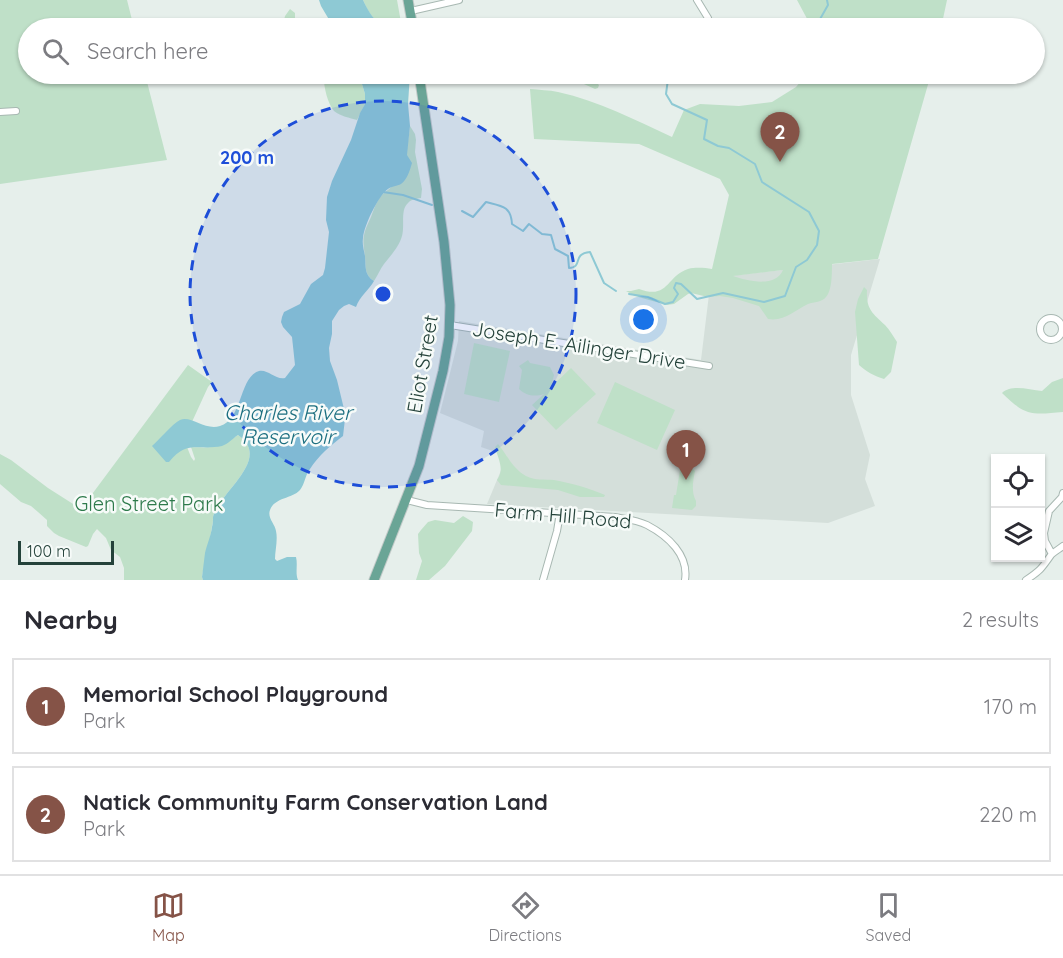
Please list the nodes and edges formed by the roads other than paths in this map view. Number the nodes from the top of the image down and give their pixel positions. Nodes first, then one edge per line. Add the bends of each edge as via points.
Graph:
1 (408, 0) edge
2 (459, 0) edge
3 (697, 0) edge
4 (411, 11) junction
5 (412, 18) edge
6 (708, 18) dead end
7 (420, 84) edge
8 (16, 111) dead end
9 (0, 112) edge
10 (450, 325) junction
11 (709, 366) dead end
12 (1063, 496) edge
13 (406, 500) junction
14 (560, 513) junction
15 (1063, 546) edge
16 (1052, 554) junction
17 (374, 580) edge
18 (543, 580) edge
19 (685, 580) edge
20 (1026, 580) edge

1 - 4 main road
2 - 4 street
3 - 6 street
4 - 5 main road
7 - 10 main road, Eliot Street via 444,242
8 - 9 street
10 - 11 street, Joseph E. Ailinger Drive
10 - 13 main road, Eliot Street via 428,432
12 - 16 street via 1049,511 1044,533
13 - 14 street, Farm Hill Road via 427,505
13 - 17 main road, Eliot Street
14 - 18 street
14 - 19 street, Farm Hill Road via 615,517 647,525 681,554 686,566
15 - 16 street
16 - 20 street via 1042,569

